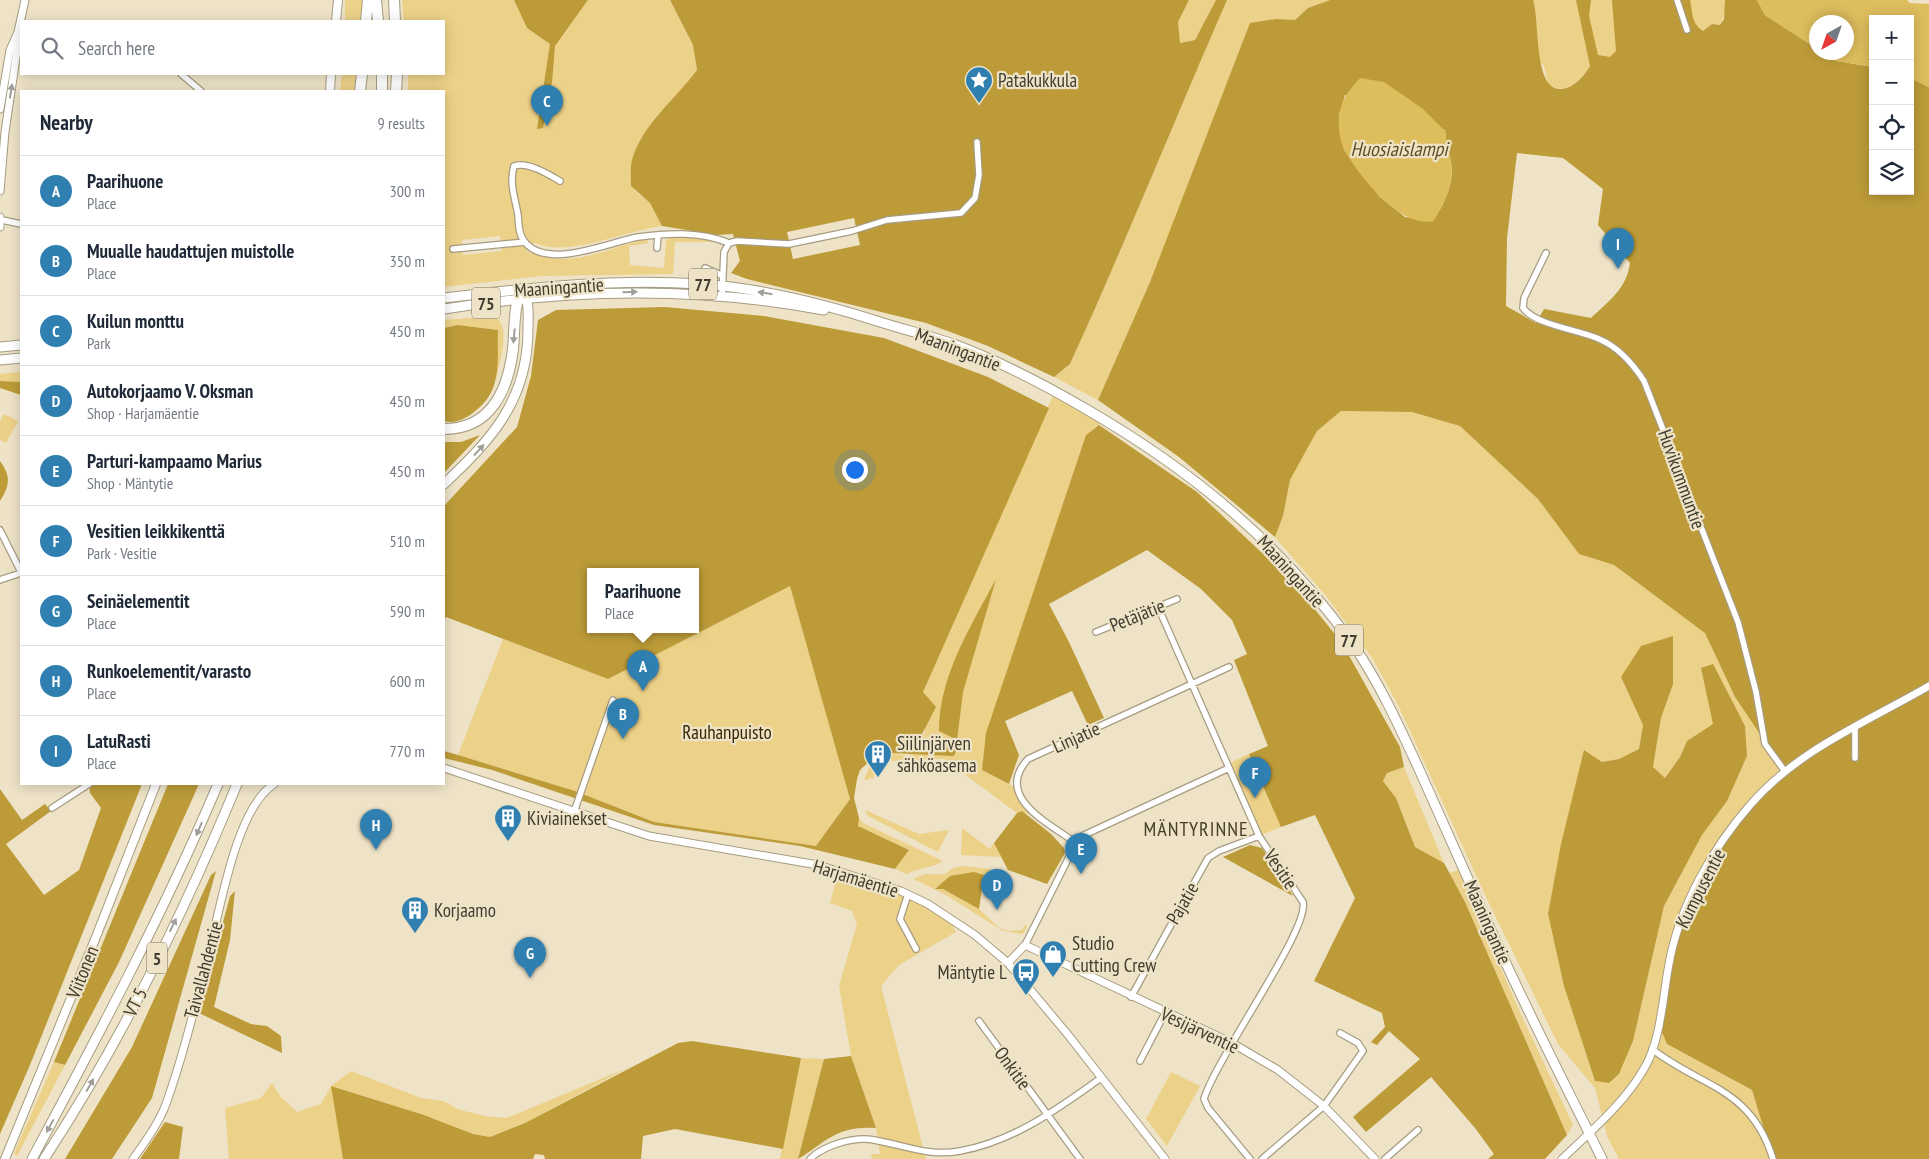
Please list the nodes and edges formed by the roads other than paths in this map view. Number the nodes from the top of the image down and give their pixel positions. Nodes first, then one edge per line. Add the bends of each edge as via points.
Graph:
1 (25, 0) edge
2 (338, 0) edge
3 (368, 0) edge
4 (376, 0) edge
5 (394, 0) edge
6 (1677, 0) edge
7 (22, 20) edge
8 (336, 20) edge
9 (366, 20) edge
10 (378, 20) edge
11 (395, 20) edge
12 (1687, 30) dead end
13 (20, 32) edge
14 (182, 75) edge
15 (331, 75) edge
16 (362, 75) edge
17 (382, 75) edge
18 (397, 75) edge
19 (200, 90) edge
20 (330, 90) edge
21 (360, 90) edge
22 (382, 90) edge
23 (396, 90) edge
24 (0, 109) edge
25 (977, 142) dead end
26 (560, 181) dead end
27 (0, 192) edge
28 (1, 222) edge
29 (19, 224) edge
30 (658, 235) junction
31 (525, 242) junction
32 (729, 243) junction
33 (657, 248) dead end
34 (453, 249) dead end
35 (1546, 254) dead end
36 (705, 268) dead end
37 (723, 276) junction
38 (522, 289) junction
39 (722, 291) junction
40 (445, 298) edge
41 (517, 299) junction
42 (529, 299) junction
43 (445, 310) edge
44 (20, 345) edge
45 (0, 347) edge
46 (20, 358) edge
47 (0, 360) edge
48 (445, 429) edge
49 (445, 483) edge
50 (0, 530) edge
51 (20, 570) edge
52 (20, 572) edge
53 (0, 580) edge
54 (1177, 599) dead end
55 (1158, 607) junction
56 (1096, 632) dead end
57 (1229, 666) dead end
58 (1192, 685) junction
59 (1929, 686) edge
60 (613, 700) dead end
61 (1855, 727) junction
62 (1855, 758) dead end
63 (445, 768) edge
64 (1229, 768) junction
65 (1784, 770) junction
66 (87, 785) edge
67 (156, 785) edge
68 (218, 785) edge
69 (237, 785) edge
70 (272, 785) edge
71 (52, 808) dead end
72 (574, 812) junction
73 (1258, 836) junction
74 (1076, 843) junction
75 (908, 894) junction
76 (1025, 945) junction
77 (916, 949) dead end
78 (1008, 963) junction
79 (1131, 997) junction
80 (1165, 1013) junction
81 (979, 1021) dead end
82 (1340, 1033) dead end
83 (1232, 1043) junction
84 (1652, 1049) junction
85 (1140, 1061) dead end
86 (1101, 1078) junction
87 (1324, 1106) junction
88 (1048, 1116) junction
89 (1418, 1130) dead end
90 (1589, 1133) junction
91 (1372, 1158) edge
92 (5, 1159) edge
93 (32, 1159) edge
94 (44, 1159) edge
95 (133, 1159) edge
96 (810, 1159) edge
97 (1080, 1159) edge
98 (1165, 1159) edge
99 (1250, 1159) edge
100 (1262, 1159) edge
101 (1385, 1159) edge
102 (1562, 1159) edge
103 (1602, 1159) edge
104 (1773, 1159) edge

1 - 7 street
2 - 8 main road
3 - 9 highway
4 - 10 highway
5 - 11 highway
6 - 12 street
13 - 24 street via 10,50
27 -> 13 street
14 - 19 street
15 - 20 main road
16 - 21 highway
17 - 22 highway
18 - 23 highway
25 - 32 street via 979,175 975,198 961,214 887,220 790,244 737,240
26 - 31 street via 529,166 514,166 510,178 520,232
28 - 29 street
30 - 31 street via 584,252 560,254 544,252
30 - 32 street via 692,234
30 - 33 street
31 - 34 street
32 - 37 street via 724,252
35 - 65 street, Huvikummuntie via 1524,298 1523,308 1537,319 1601,340 1635,366 1644,381 1738,622 1765,744
36 - 37 street
37 - 39 street
38 - 39 main road, Maaningantie / 77 via 640,282
38 - 40 main road, Maaningantie / 75
38 - 41 highway
38 - 42 main road
42 -> 39 main road, Maaningantie / 77 via 632,291
39 - 90 main road, Maaningantie / 77 via 797,298 959,346 1055,391 1129,434 1237,514 1294,570 1355,648 1391,710 1534,1026
41 - 42 main road, Maaningantie / 75
41 - 43 main road, Maaningantie / 75
41 -> 48 highway via 512,351 500,397 477,422
49 -> 42 main road via 482,448 503,418 519,386 528,346
44 - 45 main road
46 - 47 main road
50 - 51 street
52 - 53 street
54 - 55 street, Petäjätie
55 - 56 street, Petäjätie
55 - 58 street, Vesitie
57 - 58 street, Linjatie
58 - 64 street, Vesitie
58 - 74 street, Linjatie via 1023,764 1017,781 1023,801 1042,821
59 - 61 street, Kumpusentie
60 - 72 street
61 - 62 street
61 - 65 street, Kumpusentie
63 - 72 street, Harjamäentie
64 - 73 street, Vesitie
64 - 74 street via 1082,836
65 - 84 street, Kumpusentie via 1750,805 1710,862 1695,890 1669,962
66 - 71 street
67 - 92 main road, Viitonen
68 -> 93 main road, VT 5 / 5 via 191,848 126,981
94 -> 69 main road, VT 5 / 5 via 139,995 208,856
70 - 95 street, Taivallahdentie via 256,801 236,848 177,1070 165,1106
72 - 75 street, Harjamäentie via 665,840 818,865
73 - 79 street, Pajatie via 1208,858
73 - 83 street, Vesitie via 1305,909 1297,930
74 - 76 street
75 - 77 street via 900,919
75 - 78 street, Harjamäentie via 948,916
76 - 78 street
76 - 79 street, Vesijärventie
78 - 86 street, Harjamäentie
79 - 80 street, Vesijärventie
80 - 83 street, Vesijärventie
80 - 85 street
81 - 88 street, Onkitie
82 - 87 street via 1358,1043 1362,1051
83 - 87 street, Vesijärventie via 1278,1070
83 - 99 street via 1204,1099
84 - 90 street, Kumpusentie via 1646,1066 1627,1094
84 - 104 street via 1743,1106 1769,1146
86 - 88 street
86 - 98 street, Harjamäentie
87 - 91 street, Vesijärventie
87 - 100 street
88 - 96 street via 1022,1131 961,1151 924,1152 872,1139 838,1143
88 - 97 street, Onkitie
89 - 101 street
90 - 102 street, Kumpusentie
90 - 103 main road, Maaningantie / 77

